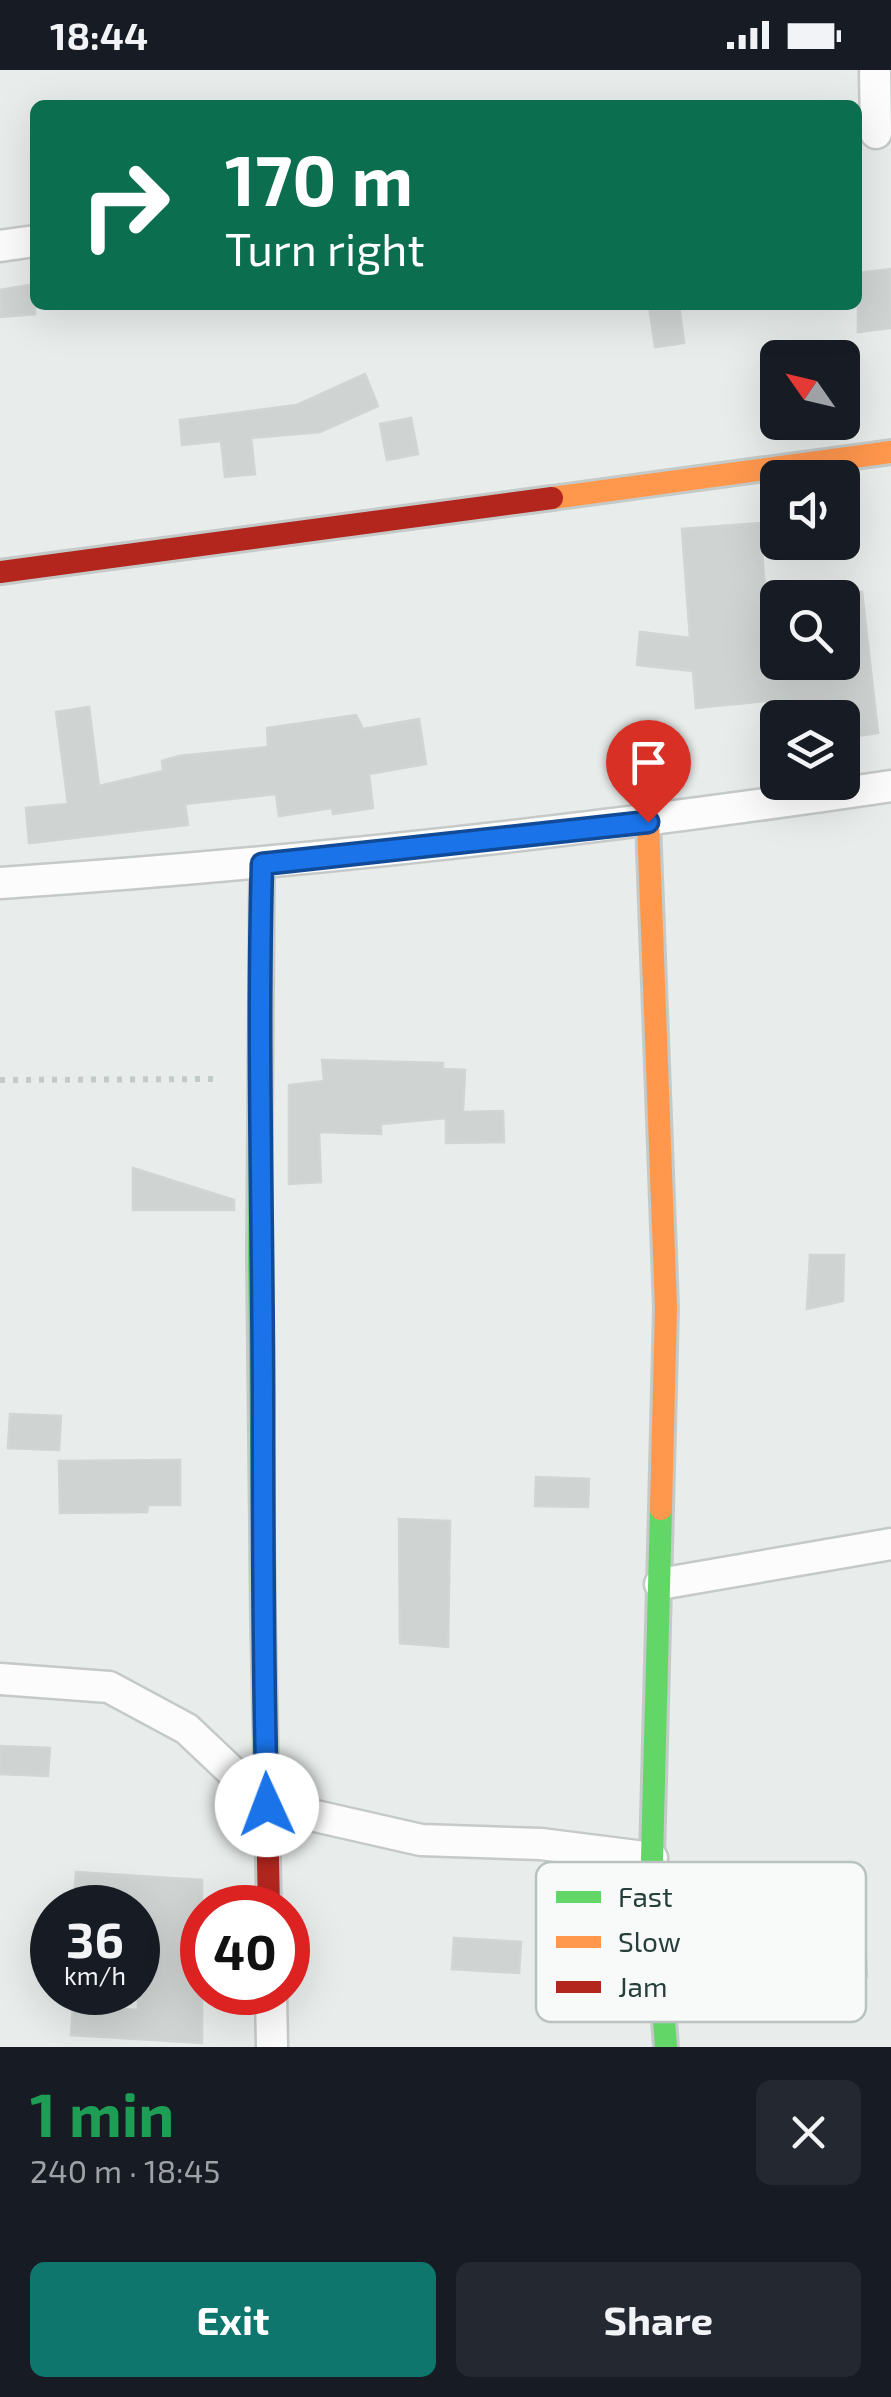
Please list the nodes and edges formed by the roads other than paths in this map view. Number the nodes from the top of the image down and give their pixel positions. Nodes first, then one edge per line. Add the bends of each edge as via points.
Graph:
1 (875, 70) edge
2 (875, 133) edge
3 (30, 243) edge
4 (0, 246) edge
5 (891, 452) edge
6 (0, 572) edge
7 (891, 786) edge
8 (648, 822) junction
9 (262, 864) junction
10 (0, 883) edge
11 (891, 1544) edge
12 (660, 1584) junction
13 (0, 1680) edge
14 (267, 1805) junction
15 (652, 1858) junction
16 (652, 1862) edge
17 (269, 1885) edge
18 (271, 2015) edge
19 (664, 2022) edge
20 (272, 2047) edge
21 (666, 2047) edge

1 - 2 street
3 - 4 street
5 - 6 street
7 - 8 street
8 - 9 street
8 - 12 street via 666,1308
9 - 10 street
9 - 14 street via 257,1079
11 - 12 street
12 - 15 street
13 - 14 street via 108,1687 187,1729
14 - 15 street via 421,1840 541,1844
14 - 17 street
15 - 16 street
18 - 20 street
19 - 21 street

